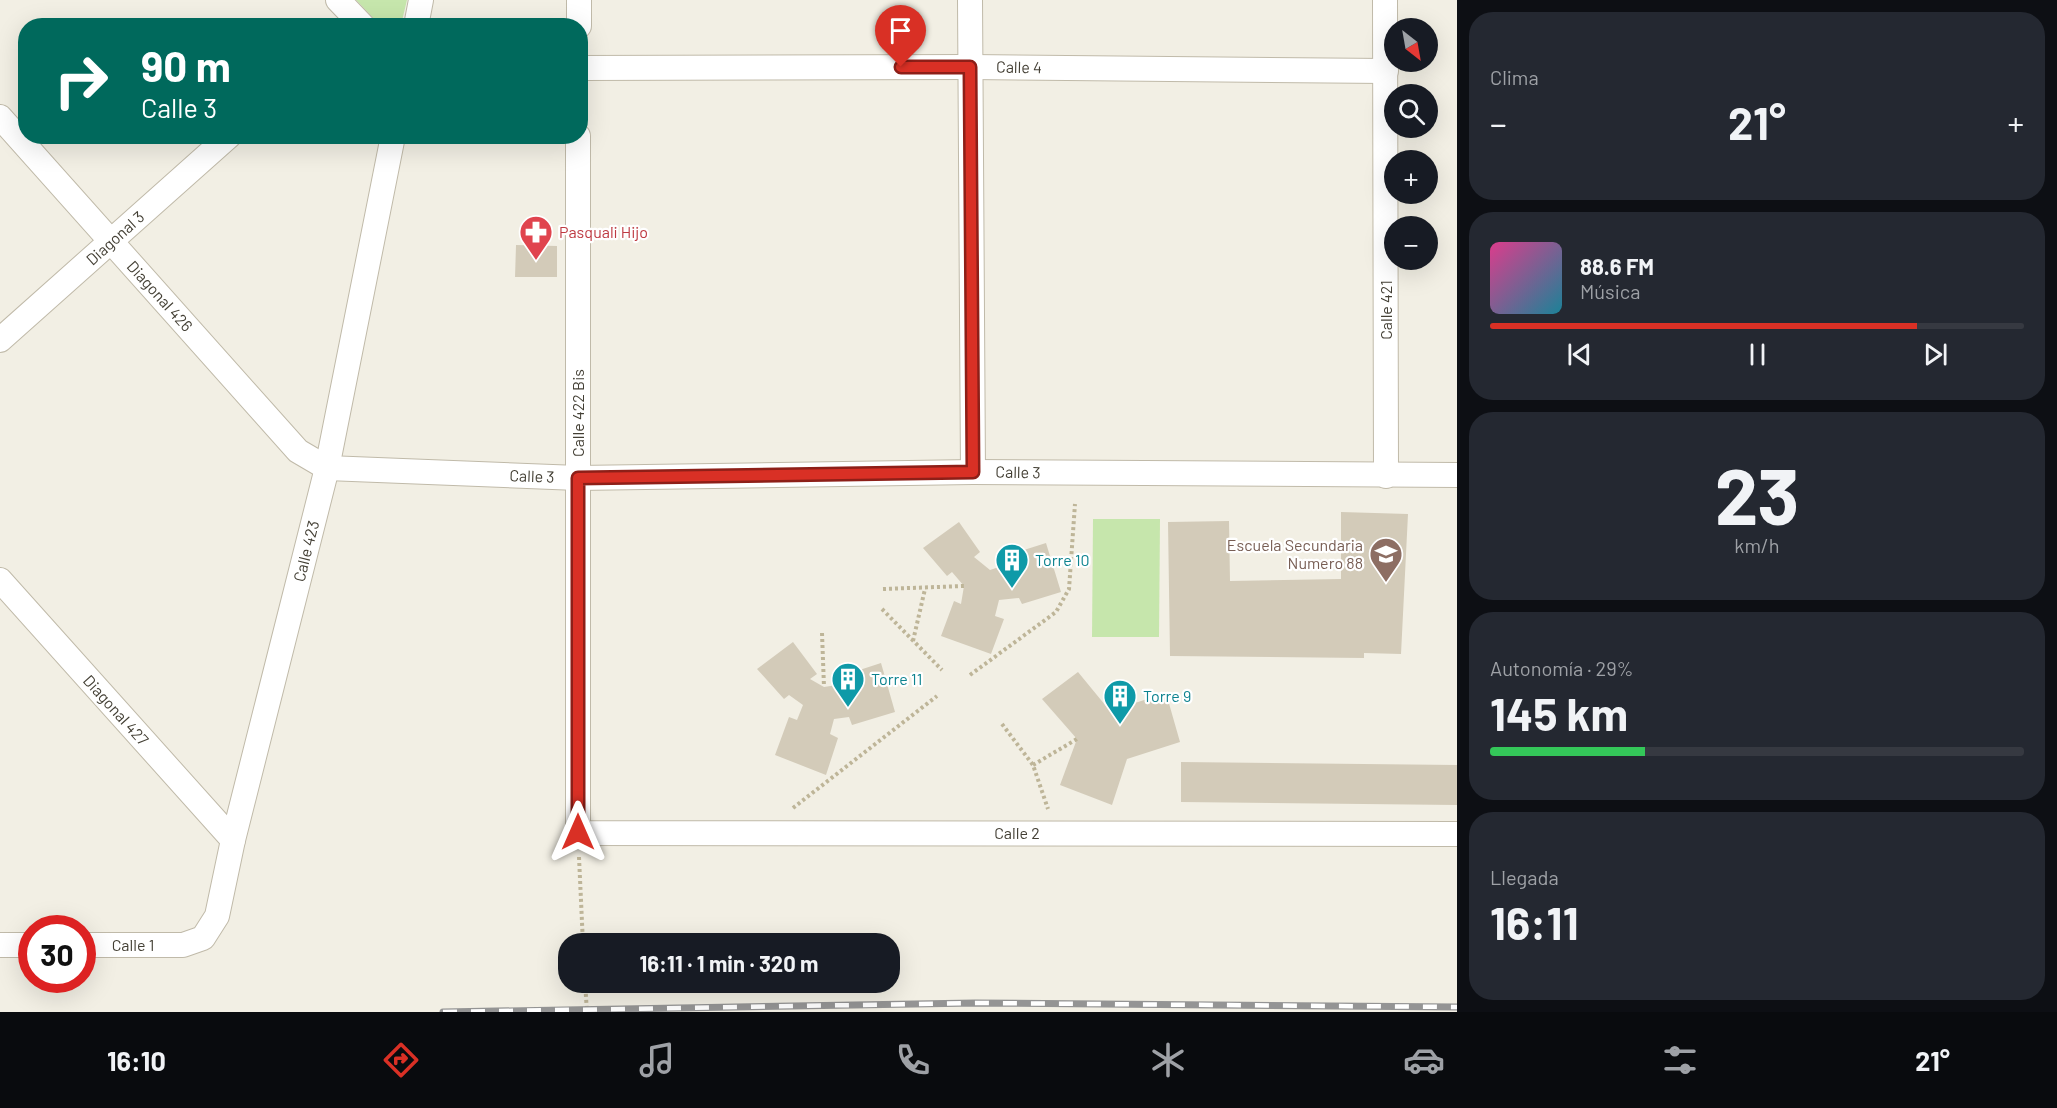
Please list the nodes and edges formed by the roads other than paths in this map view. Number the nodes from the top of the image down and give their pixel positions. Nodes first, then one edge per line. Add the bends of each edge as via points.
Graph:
1 (339, 0) edge
2 (421, 0) edge
3 (579, 0) edge
4 (970, 0) edge
5 (1385, 0) edge
6 (353, 18) edge
7 (418, 18) edge
8 (579, 18) edge
9 (1385, 18) edge
10 (970, 67) junction
11 (588, 68) edge
12 (1384, 71) edge
13 (1386, 72) edge
14 (0, 117) edge
15 (18, 137) edge
16 (24, 144) edge
17 (221, 144) edge
18 (391, 144) edge
19 (578, 144) edge
20 (111, 241) junction
21 (0, 340) edge
22 (327, 468) junction
23 (973, 472) junction
24 (1457, 475) edge
25 (1386, 476) junction
26 (578, 478) junction
27 (0, 580) edge
28 (578, 832) joint
29 (1457, 834) edge
30 (233, 840) junction
31 (0, 945) edge
32 (18, 945) edge
33 (96, 945) edge
34 (183, 945) joint

1 - 6 street
2 - 7 street
3 - 8 street
4 - 10 street
5 - 9 street, Calle 421
10 - 11 street, Calle 4
10 - 12 street, Calle 4
10 - 23 street
13 - 25 street, Calle 421
14 - 15 street, Diagonal 426
16 - 20 street, Diagonal 426
17 - 20 street, Diagonal 3
18 - 22 street, Calle 423
19 - 26 street, Calle 422 Bis
20 - 21 street, Diagonal 3
20 - 22 street, Diagonal 426 via 298,451
22 - 26 street, Calle 3
22 - 30 street, Calle 423
23 - 25 street, Calle 3
23 - 26 street, Calle 3
24 - 25 street, Calle 3
26 - 28 street, Calle 422 Bis
27 - 30 street, Diagonal 427
28 - 29 street, Calle 2
30 - 34 street, Calle 423 via 217,916 203,938
31 - 32 street
33 - 34 street, Calle 1

